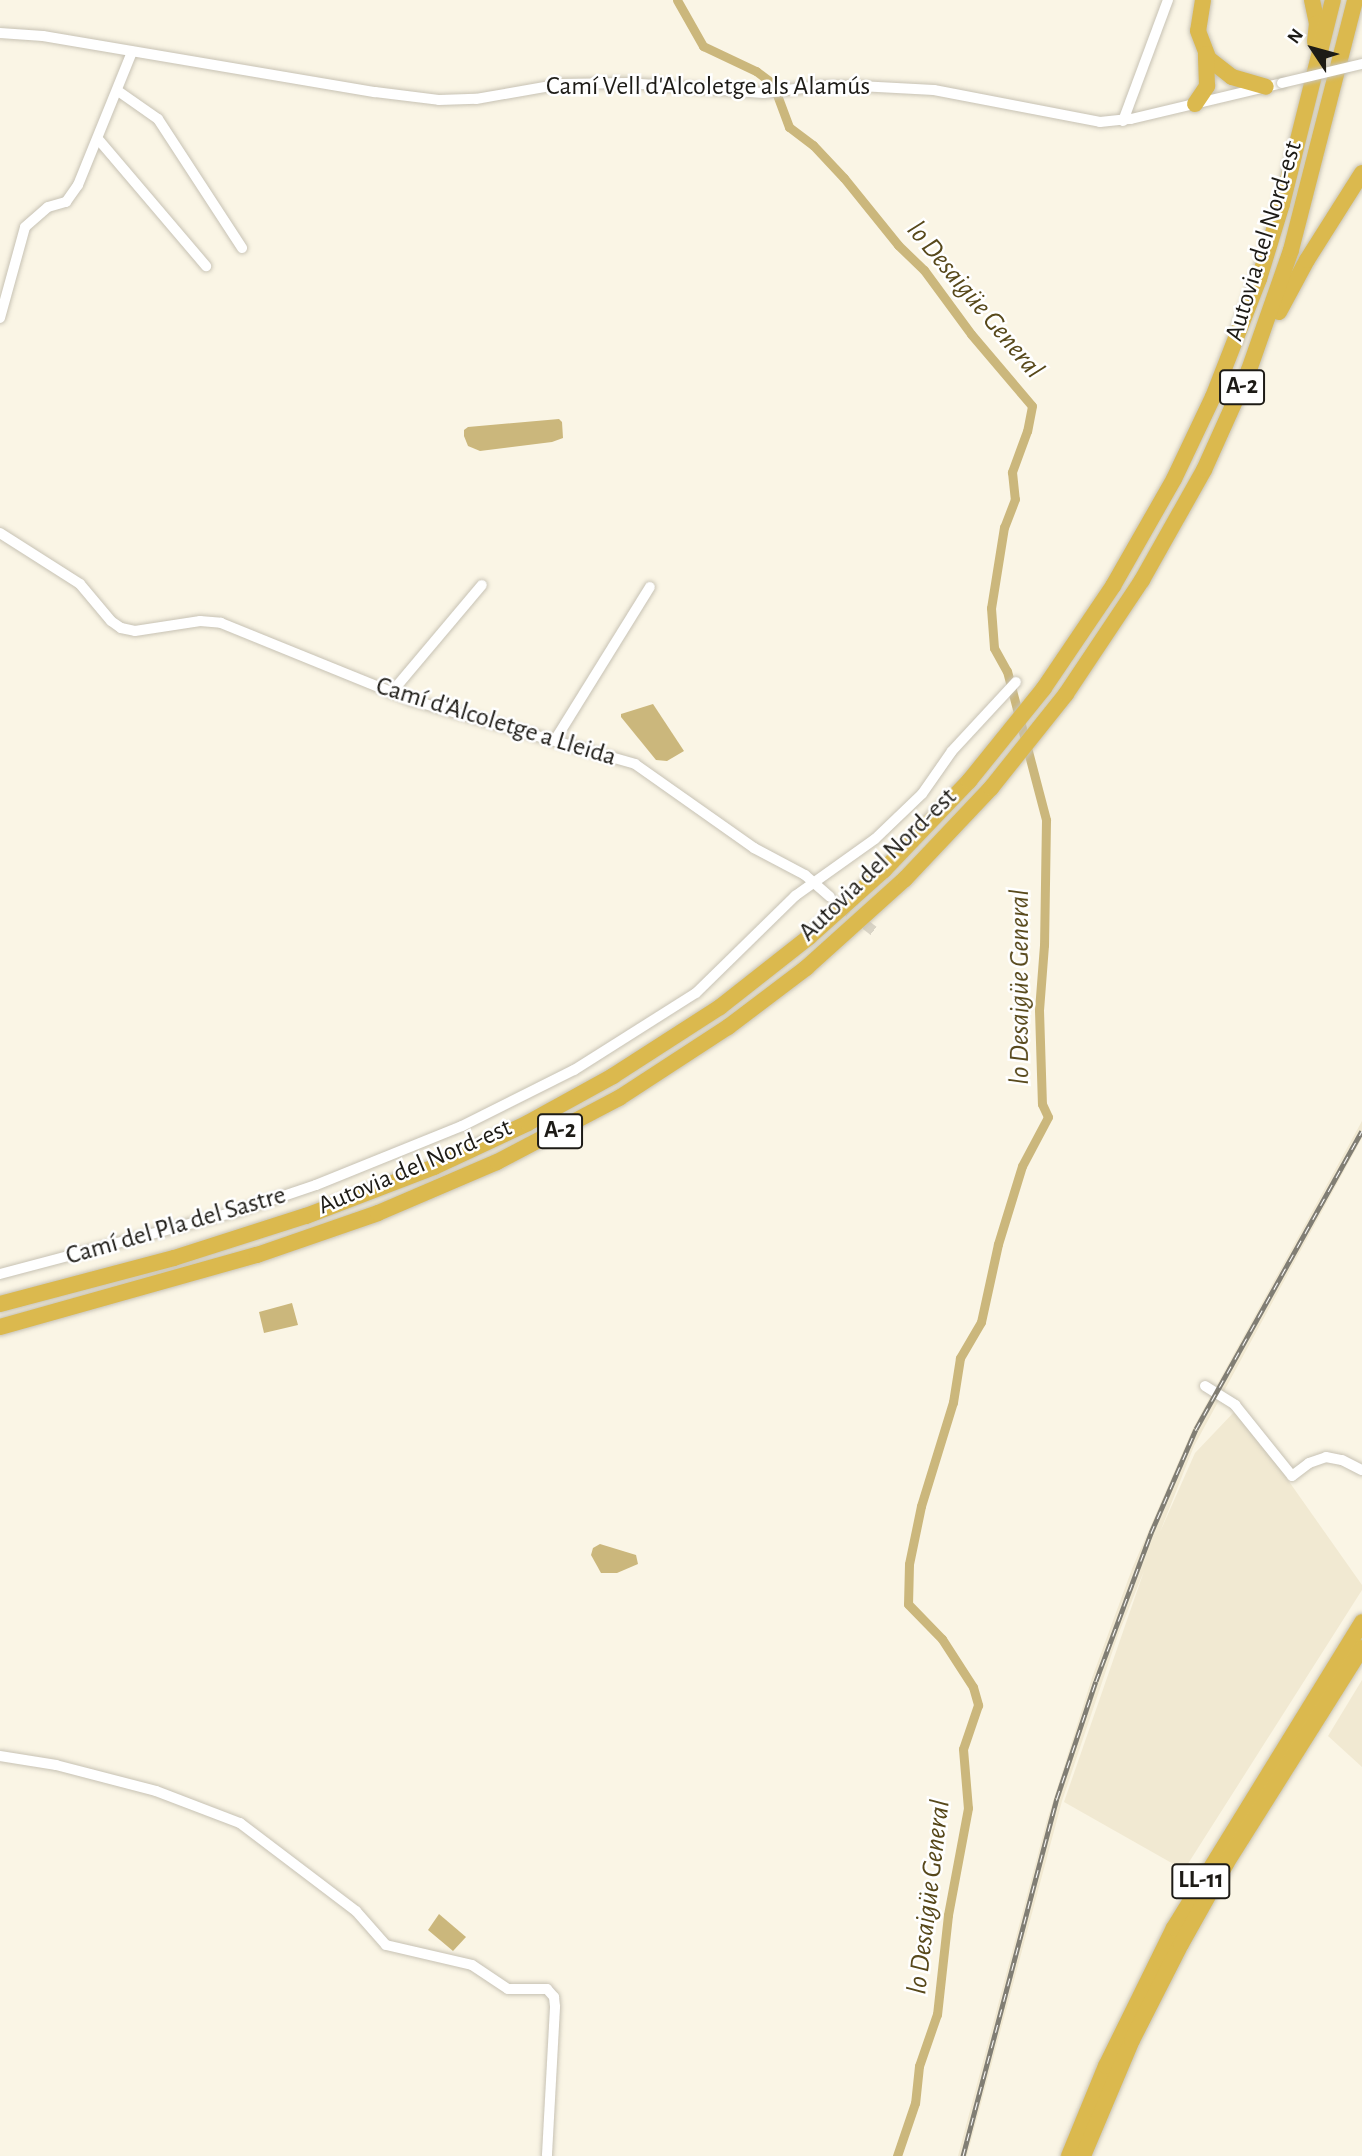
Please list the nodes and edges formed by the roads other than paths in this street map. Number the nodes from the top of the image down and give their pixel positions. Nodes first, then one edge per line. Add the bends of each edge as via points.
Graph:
1 (1168, 0) edge
2 (1203, 0) edge
3 (1312, 0) edge
4 (1333, 0) edge
5 (1355, 0) edge
6 (0, 33) edge
7 (132, 52) junction
8 (1206, 54) junction
9 (1362, 64) edge
10 (1274, 85) junction
11 (118, 92) junction
12 (1195, 104) junction
13 (1123, 121) junction
14 (98, 139) junction
15 (1362, 173) edge
16 (242, 248) dead end
17 (206, 266) dead end
18 (0, 318) edge
19 (1244, 321) junction
20 (1249, 370) junction
21 (0, 533) edge
22 (482, 585) dead end
23 (650, 587) dead end
24 (1012, 686) dead end
25 (391, 693) junction
26 (555, 740) junction
27 (813, 881) junction
28 (830, 897) tunnel mouth
29 (0, 1274) edge
30 (0, 1304) edge
31 (0, 1327) edge
32 (1205, 1386) dead end
33 (1362, 1470) edge
34 (1362, 1622) edge
35 (1362, 1648) edge
36 (0, 1756) edge
37 (547, 2156) edge
38 (1069, 2156) edge
39 (1083, 2156) edge

1 - 13 street
2 - 8 highway via 1198,31
3 - 19 highway, A-2 via 1317,23 1314,48 1245,298
4 - 19 highway, Autovia del Nord-est / A-2 via 1282,204
5 - 20 highway, Autovia del Nord-est / A-2 via 1300,218
6 - 7 street, Camí Vell d'Alcoletge als Alamús
7 - 11 street
7 - 13 street, Camí Vell d'Alcoletge als Alamús via 439,100 476,99 555,84 770,92 831,85 923,89 1083,121
8 - 10 highway via 1227,75
8 - 12 highway via 1207,86
9 - 10 street, Camí Vell d'Alcoletge als Alamús, bridge
10 - 12 street, Camí Vell d'Alcoletge als Alamús
11 - 14 street
11 - 16 street via 159,119
12 - 13 street, Camí Vell d'Alcoletge als Alamús
14 - 17 street
14 - 18 street via 66,202 48,207 27,224
15 - 20 highway, A-2 via 1296,278
19 - 30 highway, Autovia del Nord-est / A-2 via 1192,443 1136,548 1079,639 1012,729 914,840 809,937 720,1006 579,1096 473,1150 346,1202 173,1258
20 - 31 highway, Autovia del Nord-est / A-2 via 1175,527 1114,625 1037,733 935,849 814,961 706,1042 592,1113 461,1179 315,1236 170,1282
21 - 25 street, Camí d'Alcoletge a Lleida via 80,584 121,628 135,631 200,621 220,623
22 - 25 street
23 - 26 street
24 - 27 street, Camí del Pla del Sastre via 898,818 849,860
25 - 26 street, Camí d'Alcoletge a Lleida
26 - 27 street, Camí d'Alcoletge a Lleida via 635,764 754,848
27 - 28 street, Camí d'Alcoletge a Lleida
27 - 29 street, Camí del Pla del Sastre via 689,999 515,1102 257,1206
32 - 33 street via 1235,1405 1292,1476 1326,1457
34 - 38 highway, LL-11 via 1174,1928 1117,2041
35 - 39 highway, LL-11 via 1227,1862 1181,1944 1132,2040
36 - 37 street via 156,1791 240,1824 356,1911 386,1945 472,1965 508,1989 551,1992 555,2007

